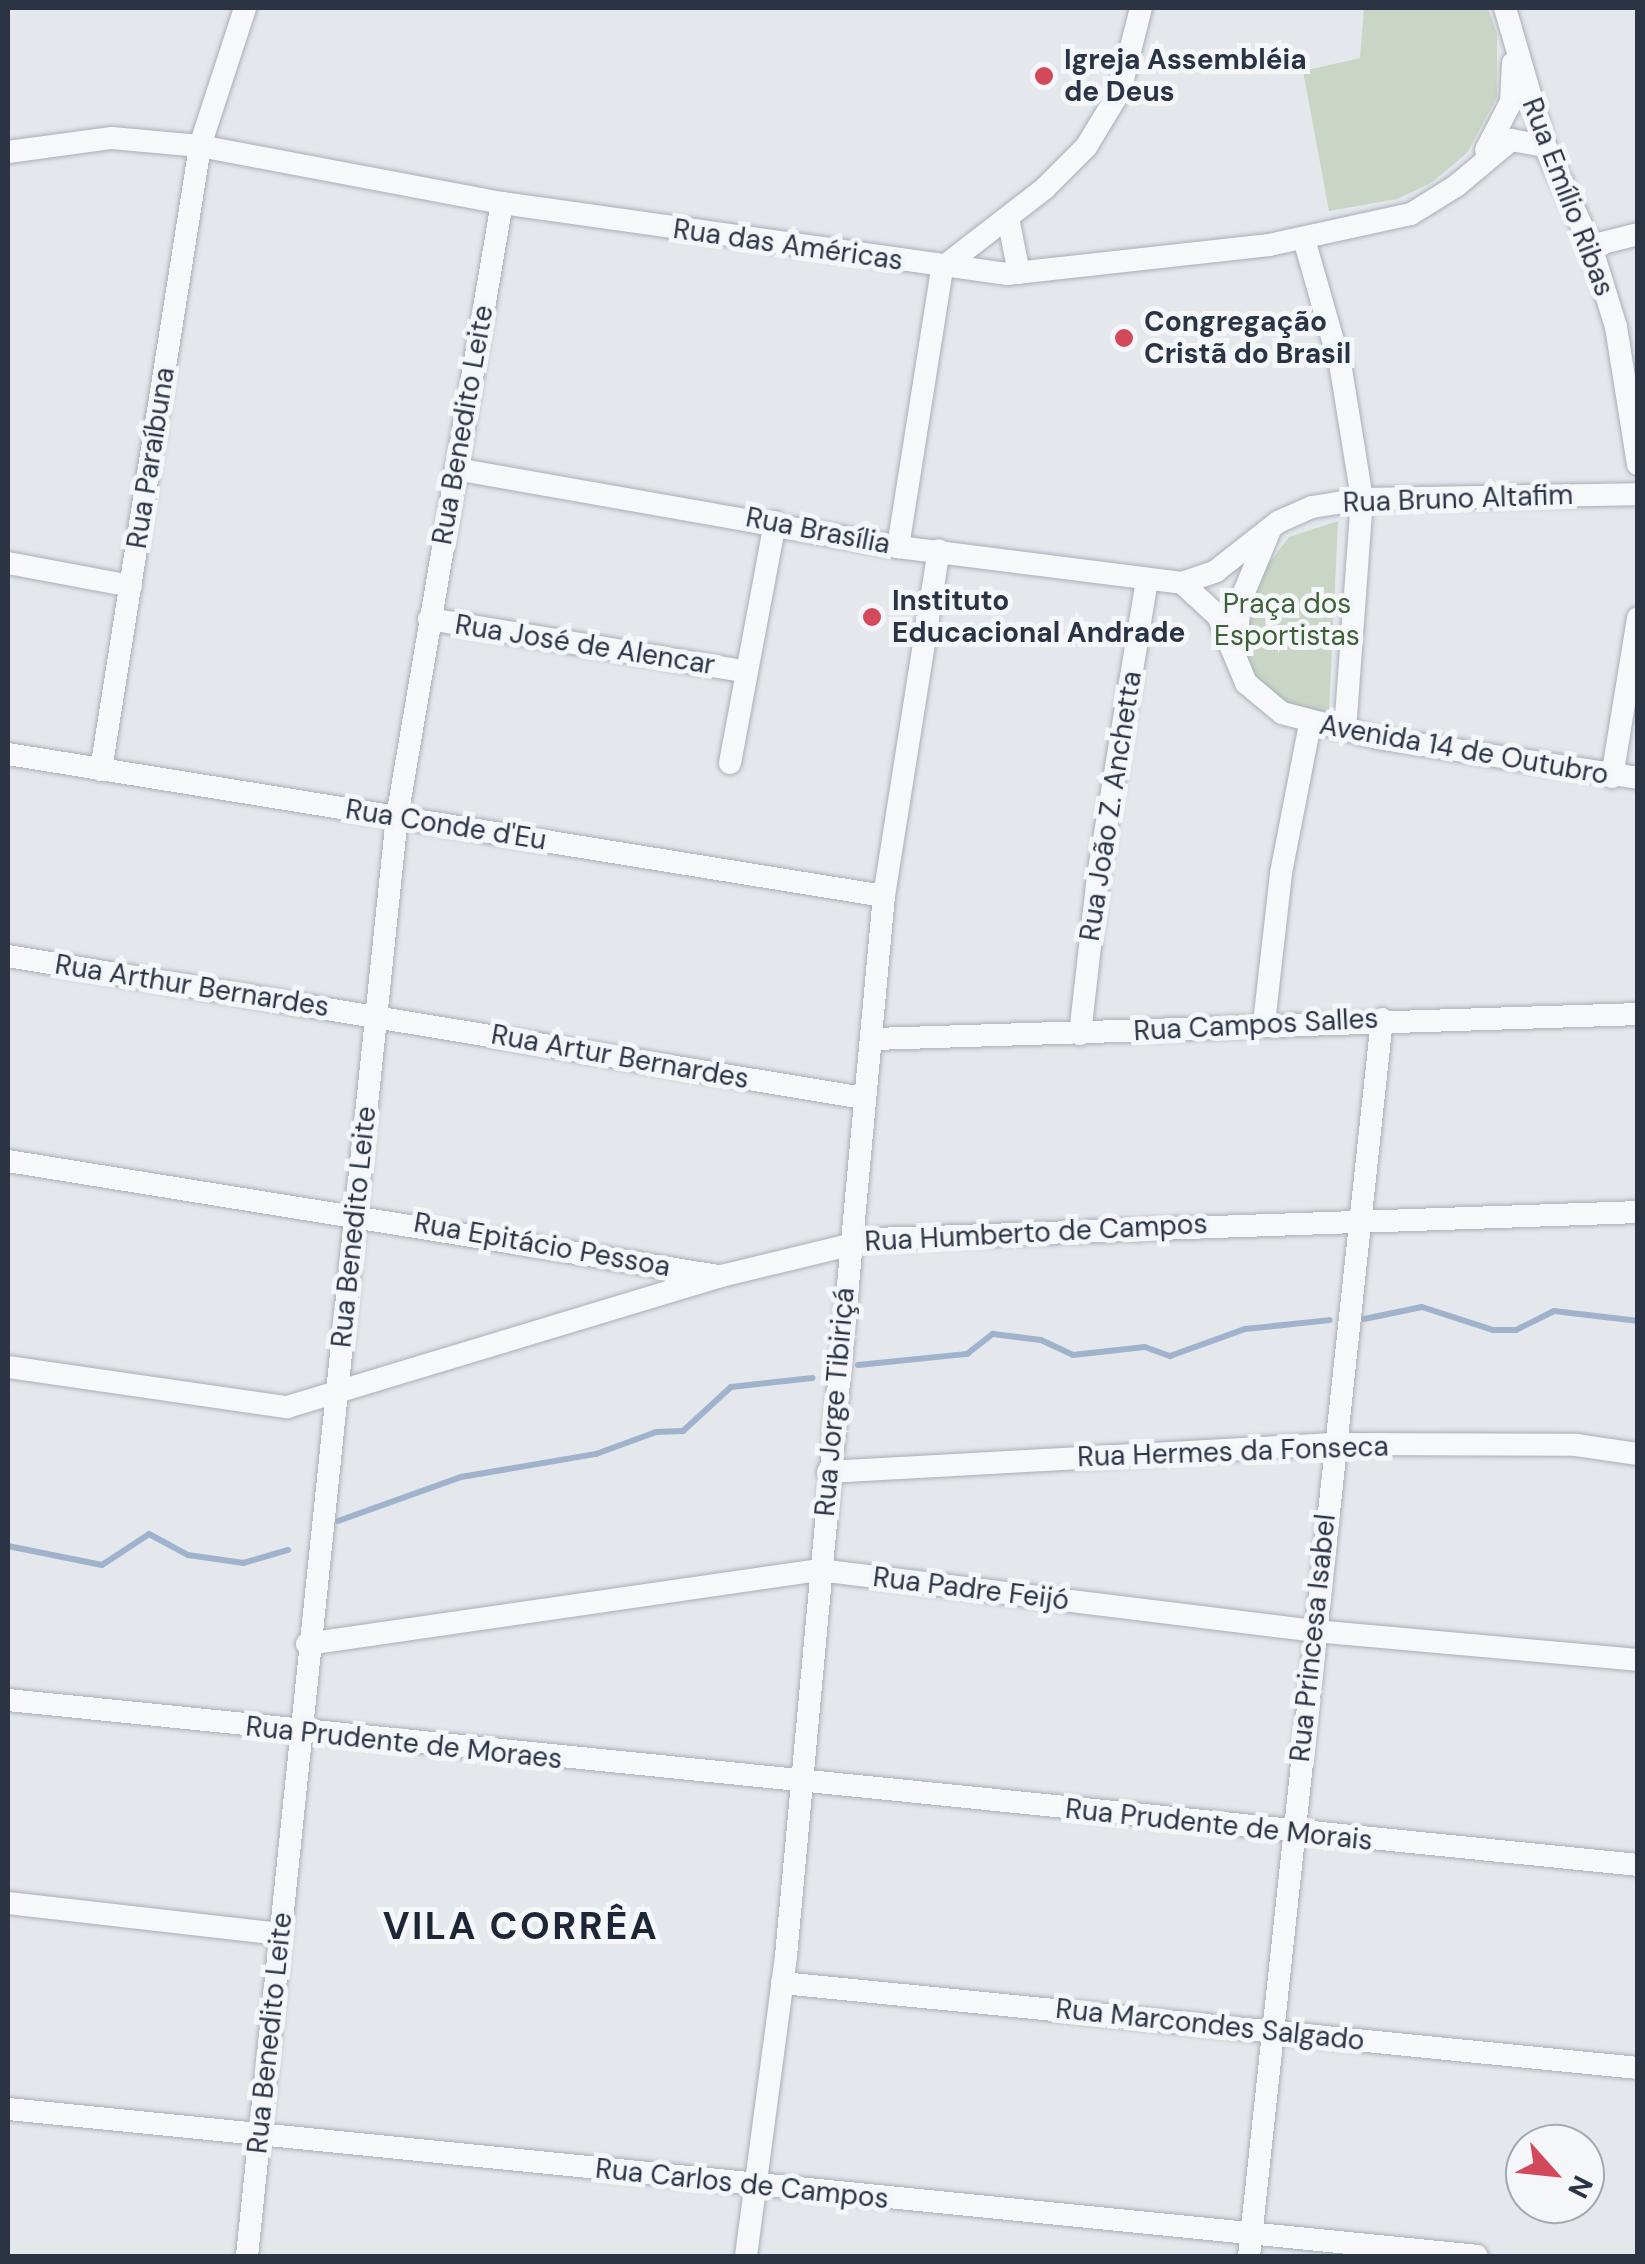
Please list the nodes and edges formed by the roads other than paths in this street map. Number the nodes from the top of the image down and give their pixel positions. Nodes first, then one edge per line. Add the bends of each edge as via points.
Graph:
1 (245, 8) edge
2 (1141, 8) edge
3 (1505, 8) edge
4 (1514, 50) junction
5 (200, 146) junction
6 (1546, 146) junction
7 (8, 158) edge
8 (1470, 174) junction
9 (502, 203) junction
10 (1008, 218) junction
11 (1628, 236) edge
12 (1304, 238) junction
13 (1591, 246) junction
14 (942, 268) junction
15 (1020, 273) junction
16 (1638, 464) edge
17 (456, 469) junction
18 (1638, 494) edge
19 (1362, 498) junction
20 (775, 522) junction
21 (1272, 527) junction
22 (898, 547) junction
23 (939, 550) junction
24 (8, 563) edge
25 (1147, 579) junction
26 (1182, 583) junction
27 (130, 586) junction
28 (1638, 618) edge
29 (428, 619) junction
30 (1236, 664) junction
31 (742, 671) junction
32 (1310, 724) junction
33 (1345, 729) junction
34 (8, 754) edge
35 (730, 763) dead end
36 (101, 770) junction
37 (1612, 777) junction
38 (1638, 778) edge
39 (397, 817) junction
40 (884, 896) junction
41 (8, 956) edge
42 (1638, 1014) edge
43 (376, 1016) junction
44 (1382, 1020) junction
45 (1264, 1024) junction
46 (1080, 1034) junction
47 (874, 1039) junction
48 (863, 1098) junction
49 (8, 1162) edge
50 (1638, 1212) edge
51 (355, 1213) junction
52 (1358, 1219) junction
53 (850, 1242) junction
54 (721, 1276) junction
55 (8, 1367) edge
56 (337, 1397) junction
57 (1334, 1444) junction
58 (1638, 1454) edge
59 (828, 1472) junction
60 (819, 1570) junction
61 (1314, 1631) junction
62 (307, 1644) junction
63 (1638, 1660) edge
64 (8, 1700) edge
65 (300, 1733) junction
66 (800, 1782) junction
67 (1291, 1834) junction
68 (1638, 1865) edge
69 (8, 1903) edge
70 (280, 1934) junction
71 (782, 1983) junction
72 (1271, 2030) junction
73 (1638, 2068) edge
74 (8, 2109) edge
75 (260, 2130) junction
76 (754, 2184) junction
77 (1250, 2246) edge
78 (247, 2256) edge
79 (746, 2256) edge
80 (1476, 2256) edge

1 - 5 street, Rua Paraíbuna
2 - 10 street via 1131,60 1104,120 1068,167
3 - 4 street, Rua Emílio Ribas
4 - 6 street, Rua Emílio Ribas
4 - 8 street, Rua Emílio Ribas via 1511,102
5 - 7 street, Rua das Américas via 112,138
5 - 9 street, Rua das Américas
5 - 27 street, Rua Paraíbuna
6 - 8 street, Rua das Américas via 1510,140
6 - 13 street, Rua Emílio Ribas
8 - 12 street, Rua das Américas via 1410,214
9 - 14 street, Rua das Américas
9 - 17 street, Rua Benedito Leite
10 - 14 street
10 - 15 street
11 - 13 street
12 - 15 street, Rua das Américas
12 - 19 street via 1341,369
13 - 16 street, Rua Emílio Ribas via 1616,327
14 - 15 street, Rua das Américas
14 - 22 street
17 - 20 street, Rua Brasília
17 - 29 street, Rua Benedito Leite
18 - 19 street, Rua Bruno Altafim
19 - 21 street, Rua Bruno Altafim via 1312,506
19 - 33 street
20 - 22 street, Rua Brasília
20 - 31 street
21 - 26 street, Rua Bruno Altafim via 1216,571
21 - 30 street via 1240,602
22 - 23 street, Rua Brasília
23 - 25 street, Rua Brasília
23 - 40 street, Rua Jorge Tibiriçá
24 - 27 street
25 - 26 street, Rua Brasília
25 - 46 street, Rua João Z. Anchetta
26 - 30 street, Avenida 14 de Outubro via 1218,616
27 - 36 street, Rua Paraíbuna
28 - 37 street
29 - 31 street, Rua José de Alencar
29 - 39 street, Rua Benedito Leite
30 - 32 street, Avenida 14 de Outubro via 1259,699
31 - 35 street
32 - 33 street, Avenida 14 de Outubro
32 - 45 street via 1280,873
33 - 37 street, Avenida 14 de Outubro
34 - 36 street, Rua Conde d'Eu
36 - 39 street, Rua Conde d'Eu
37 - 38 street, Avenida 14 de Outubro
39 - 40 street, Rua Conde d'Eu
39 - 43 street, Rua Benedito Leite
40 - 47 street, Rua Jorge Tibiriçá
41 - 43 street, Rua Arthur Bernardes
42 - 44 street, Rua Campos Salles
43 - 48 street, Rua Artur Bernardes
43 - 51 street, Rua Benedito Leite
44 - 45 street, Rua Campos Salles
44 - 52 street, Rua Princesa Isabel
45 - 46 street, Rua Campos Salles
46 - 47 street, Rua Campos Salles
47 - 48 street, Rua Jorge Tibiriçá
48 - 53 street, Rua Jorge Tibiriçá
49 - 51 street, Rua Epitácio Pessoa
50 - 52 street, Rua Humberto de Campos
51 - 54 street, Rua Epitácio Pessoa
51 - 56 street, Rua Benedito Leite
52 - 53 street, Rua Humberto de Campos
52 - 57 street, Rua Princesa Isabel
53 - 54 street, Rua Humberto de Campos
53 - 59 street, Rua Jorge Tibiriçá
54 - 56 street, Rua Humberto de Campos
55 - 56 street, Rua Humberto de Campos via 268,1408
56 - 62 street, Rua Benedito Leite
57 - 58 street, Rua Hermes da Fonseca via 1576,1445
57 - 59 street, Rua Hermes da Fonseca
57 - 61 street, Rua Princesa Isabel
59 - 60 street, Rua Jorge Tibiriçá
60 - 61 street, Rua Padre Feijó
60 - 62 street, Rua Padre Feijó
60 - 66 street, Rua Jorge Tibiriçá
61 - 63 street, Rua Padre Feijó
61 - 67 street, Rua Princesa Isabel
62 - 65 street, Rua Benedito Leite
64 - 65 street, Rua Prudente de Moraes
65 - 66 street, Rua Prudente de Moraes
65 - 70 street, Rua Benedito Leite
66 - 67 street, Rua Prudente de Morais
66 - 71 street, Rua Jorge Tibiriçá
67 - 68 street, Rua Prudente de Morais
67 - 72 street, Rua Princesa Isabel
69 - 70 street
70 - 75 street, Rua Benedito Leite
71 - 72 street, Rua Marcondes Salgado
71 - 76 street, Rua Jorge Tibiriçá
72 - 73 street, Rua Marcondes Salgado
72 - 77 street, Rua Princesa Isabel
74 - 75 street, Rua Carlos de Campos
75 - 76 street, Rua Carlos de Campos
75 - 78 street, Rua Benedito Leite
76 - 77 street, Rua Carlos de Campos
76 - 79 street, Rua Jorge Tibiriçá
77 - 80 street, Rua Carlos de Campos

